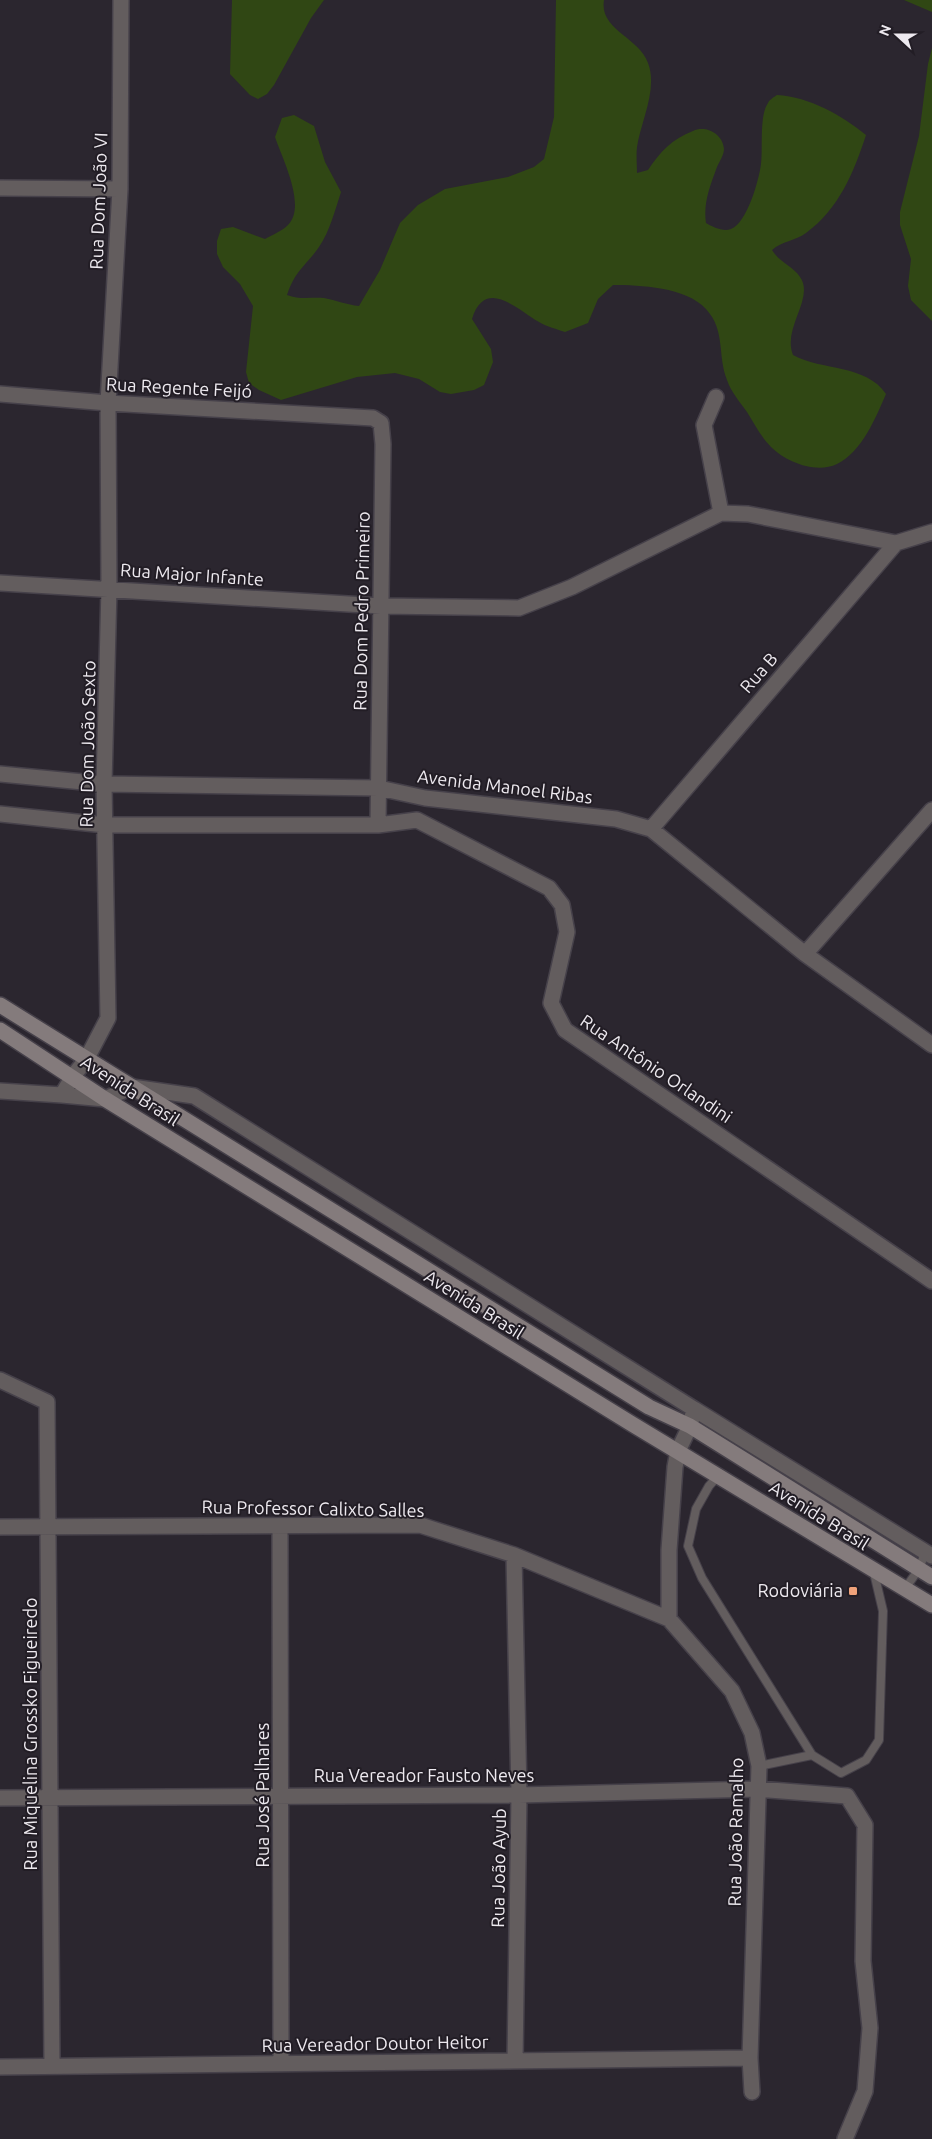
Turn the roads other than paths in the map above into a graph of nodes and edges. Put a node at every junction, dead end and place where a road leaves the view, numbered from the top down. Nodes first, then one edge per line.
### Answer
1 (121, 0) edge
2 (0, 188) edge
3 (120, 189) junction
4 (0, 394) edge
5 (716, 397) dead end
6 (108, 403) junction
7 (356, 418) joint
8 (721, 513) junction
9 (932, 532) edge
10 (896, 542) junction
11 (0, 583) edge
12 (109, 588) junction
13 (381, 606) junction
14 (0, 774) edge
15 (104, 784) junction
16 (379, 788) junction
17 (425, 798) junction
18 (932, 810) edge
19 (0, 814) edge
20 (417, 820) junction
21 (105, 824) junction
22 (378, 825) junction
23 (651, 829) junction
24 (804, 954) junction
25 (0, 1006) edge
26 (0, 1030) edge
27 (932, 1045) edge
28 (86, 1060) junction
29 (73, 1076) junction
30 (132, 1087) junction
31 (0, 1091) edge
32 (62, 1095) junction
33 (105, 1099) junction
34 (932, 1281) edge
35 (0, 1380) edge
36 (649, 1406) junction
37 (694, 1409) junction
38 (632, 1424) junction
39 (690, 1426) junction
40 (678, 1451) junction
41 (718, 1476) junction
42 (280, 1526) junction
43 (0, 1527) edge
44 (48, 1527) junction
45 (514, 1555) junction
46 (929, 1555) edge
47 (926, 1573) edge
48 (904, 1590) junction
49 (931, 1603) edge
50 (670, 1619) junction
51 (812, 1755) junction
52 (759, 1766) junction
53 (757, 1789) junction
54 (518, 1794) junction
55 (282, 1796) junction
56 (50, 1797) junction
57 (0, 1798) edge
58 (750, 2058) junction
59 (515, 2061) junction
60 (281, 2064) junction
61 (0, 2066) edge
62 (52, 2066) junction
63 (752, 2092) dead end
64 (846, 2139) edge

1 - 3 street, Rua Dom João VI
2 - 3 street
3 - 6 street, Rua Dom João VI
4 - 6 street, Rua Regente Feijó
5 - 8 street
6 - 7 street, Rua Regente Feijó
6 - 12 street, Rua Dom João Sexto
7 - 13 street, Rua Dom Pedro Primeiro
8 - 10 street
8 - 13 street, Rua Major Infante
9 - 10 street
10 - 23 street, Rua B
11 - 12 street, Rua Major Infante
12 - 13 street, Rua Major Infante
12 - 15 street, Rua Dom João Sexto
13 - 16 street, Rua Dom Pedro Primeiro
14 - 15 street, Avenida Manoel Ribas
15 - 16 street, Avenida Manoel Ribas
15 - 21 street, Rua Dom João Sexto
16 - 17 street, Avenida Manoel Ribas
16 - 22 street, Rua Dom Pedro Primeiro
17 - 20 street
17 - 23 street, Avenida Manoel Ribas
18 - 24 street
19 - 21 street
20 - 22 street
20 - 34 street, Rua Antônio Orlandini
21 - 22 street
21 - 28 street, Rua Dom João Sexto
23 - 24 street, Avenida Manoel Ribas
24 - 27 street, Avenida Manoel Ribas
25 - 28 main road, Avenida Brasil
26 - 29 main road, Avenida Brasil
28 - 29 street, Rua Dom João Sexto
28 - 30 main road, Avenida Brasil
29 - 32 street, Rua Dom João Sexto
29 - 33 main road, Avenida Brasil
30 - 33 street
30 - 36 main road, Avenida Brasil
30 - 37 street
31 - 32 street
32 - 33 street
33 - 38 main road, Avenida Brasil
35 - 44 street, Rua Miquelina Grossko Figueiredo
36 - 38 main road
36 - 39 main road, Avenida Brasil
37 - 39 street
37 - 46 street
38 - 40 main road, Avenida Brasil
39 - 40 street
39 - 47 main road, Avenida Brasil
40 - 41 main road, Avenida Brasil
40 - 50 street
41 - 48 main road, Avenida Brasil
41 - 51 lane
42 - 44 street, Rua Professor Calixto Salles
42 - 45 street, Rua Professor Calixto Salles
42 - 55 street, Rua José Palhares
43 - 44 street, Rua Professor Calixto Salles
44 - 56 street, Rua Miquelina Grossko Figueiredo
45 - 50 street, Rua Professor Calixto Salles
45 - 54 street, Rua João Ayub
46 - 47 lane
47 - 48 lane
48 - 49 main road, Avenida Brasil
48 - 51 lane
50 - 52 street, Rua João Ramalho
51 - 52 lane
52 - 53 street, Rua João Ramalho
53 - 54 street, Rua Vereador Fausto Neves
53 - 58 street, Rua João Ramalho
53 - 64 street, Rua Vereador Fausto Neves
54 - 55 street, Rua Vereador Fausto Neves
54 - 59 street, Rua João Ayub
55 - 56 street, Rua Vereador Fausto Neves
55 - 60 street, Rua José Palhares
56 - 57 street, Rua Vereador Fausto Neves
56 - 62 street, Rua Miquelina Grossko Figueiredo
58 - 59 street, Rua Vereador Doutor Heitor
58 - 63 street, Rua João Ramalho
59 - 60 street, Rua Vereador Doutor Heitor
60 - 62 street, Rua Vereador Doutor Heitor
61 - 62 street, Rua Vereador Doutor Heitor

